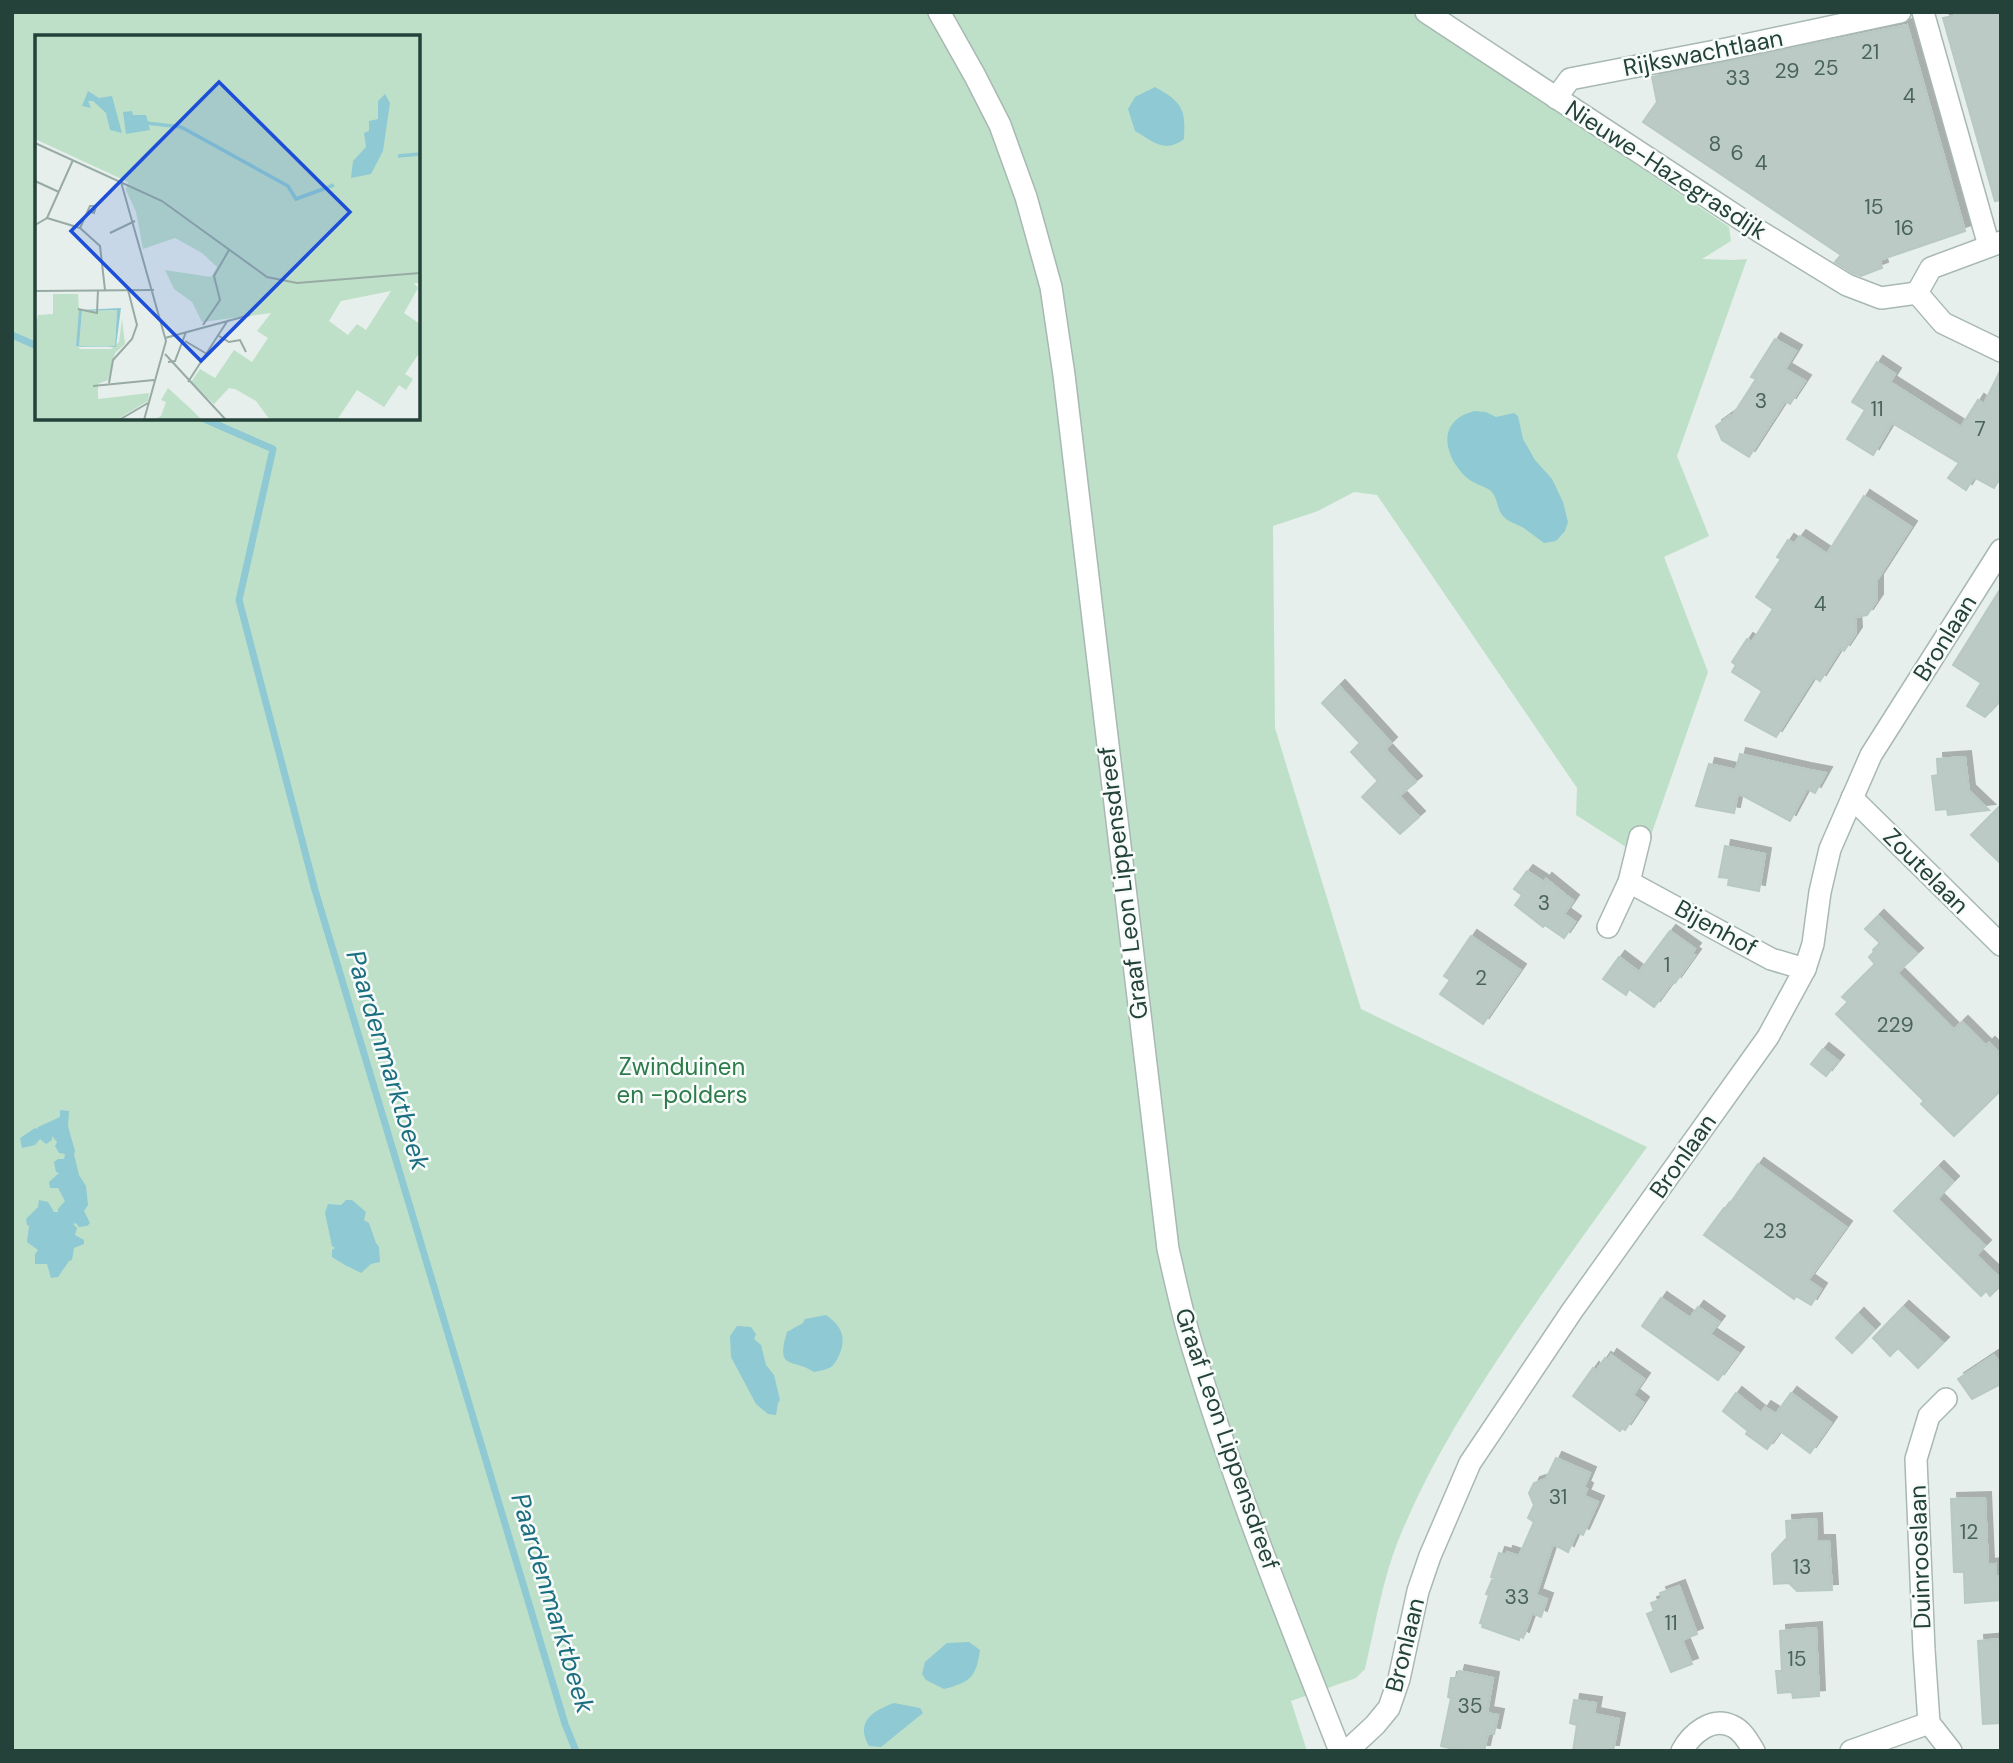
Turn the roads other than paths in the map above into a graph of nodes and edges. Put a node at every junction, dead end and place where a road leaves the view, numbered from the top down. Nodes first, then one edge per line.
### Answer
1 (939, 12) edge
2 (1426, 12) edge
3 (1900, 12) edge
4 (1923, 12) edge
5 (1556, 98) junction
6 (1995, 244) edge
7 (1917, 293) junction
8 (2001, 351) edge
9 (2001, 550) edge
10 (1852, 798) junction
11 (1640, 837) dead end
12 (1629, 882) junction
13 (1608, 927) dead end
14 (2001, 945) edge
15 (1805, 969) junction
16 (1946, 1399) dead end
17 (1929, 1723) junction
18 (1340, 1751) edge
19 (1347, 1751) edge
20 (1682, 1751) edge
21 (1754, 1751) edge
22 (1851, 1751) edge
23 (1951, 1751) edge

1 - 18 street, Graaf Leon Lippensdreef
2 - 5 street, Nieuwe-Hazegrasdijk
3 - 5 street, Rijkswachtlaan
4 - 6 street
5 - 7 street, Nieuwe-Hazegrasdijk
6 - 7 street
7 - 8 street
9 - 10 street, Bronlaan
10 - 14 street, Zoutelaan
10 - 15 street, Bronlaan
11 - 12 street
12 - 13 street
12 - 15 street, Bijenhof
15 - 19 street, Bronlaan
16 - 17 street, Duinrooslaan
17 - 22 street
17 - 23 street
20 - 21 street

